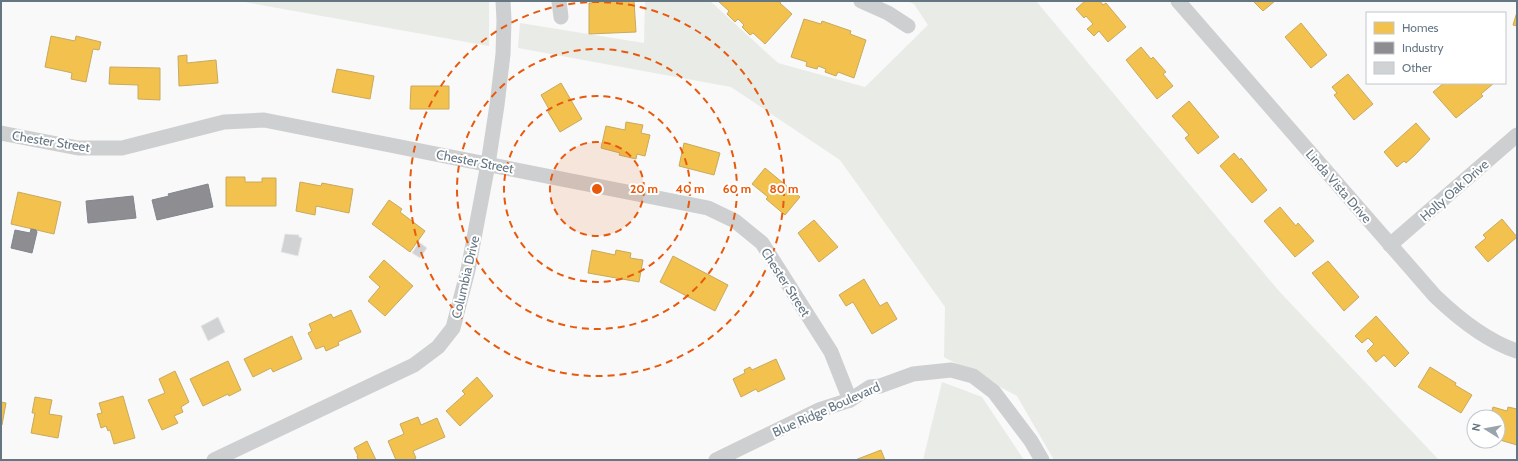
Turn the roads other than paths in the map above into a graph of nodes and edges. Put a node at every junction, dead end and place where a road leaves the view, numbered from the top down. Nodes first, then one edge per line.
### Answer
1 (503, 1) edge
2 (559, 1) edge
3 (861, 1) edge
4 (1178, 1) edge
5 (561, 17) dead end
6 (908, 26) dead end
7 (1, 133) edge
8 (1517, 135) edge
9 (488, 164) junction
10 (1390, 245) junction
11 (1517, 351) edge
12 (850, 400) junction
13 (214, 460) edge
14 (716, 460) edge
15 (1042, 460) edge

1 - 9 street, Columbia Drive
2 - 5 street
3 - 6 street
4 - 10 street, Linda Vista Drive
7 - 9 street, Chester Street
8 - 10 street, Holly Oak Drive
9 - 12 street, Chester Street
9 - 13 street, Columbia Drive
10 - 11 street, Linda Vista Drive
12 - 14 street, Blue Ridge Boulevard
12 - 15 street, Blue Ridge Boulevard

